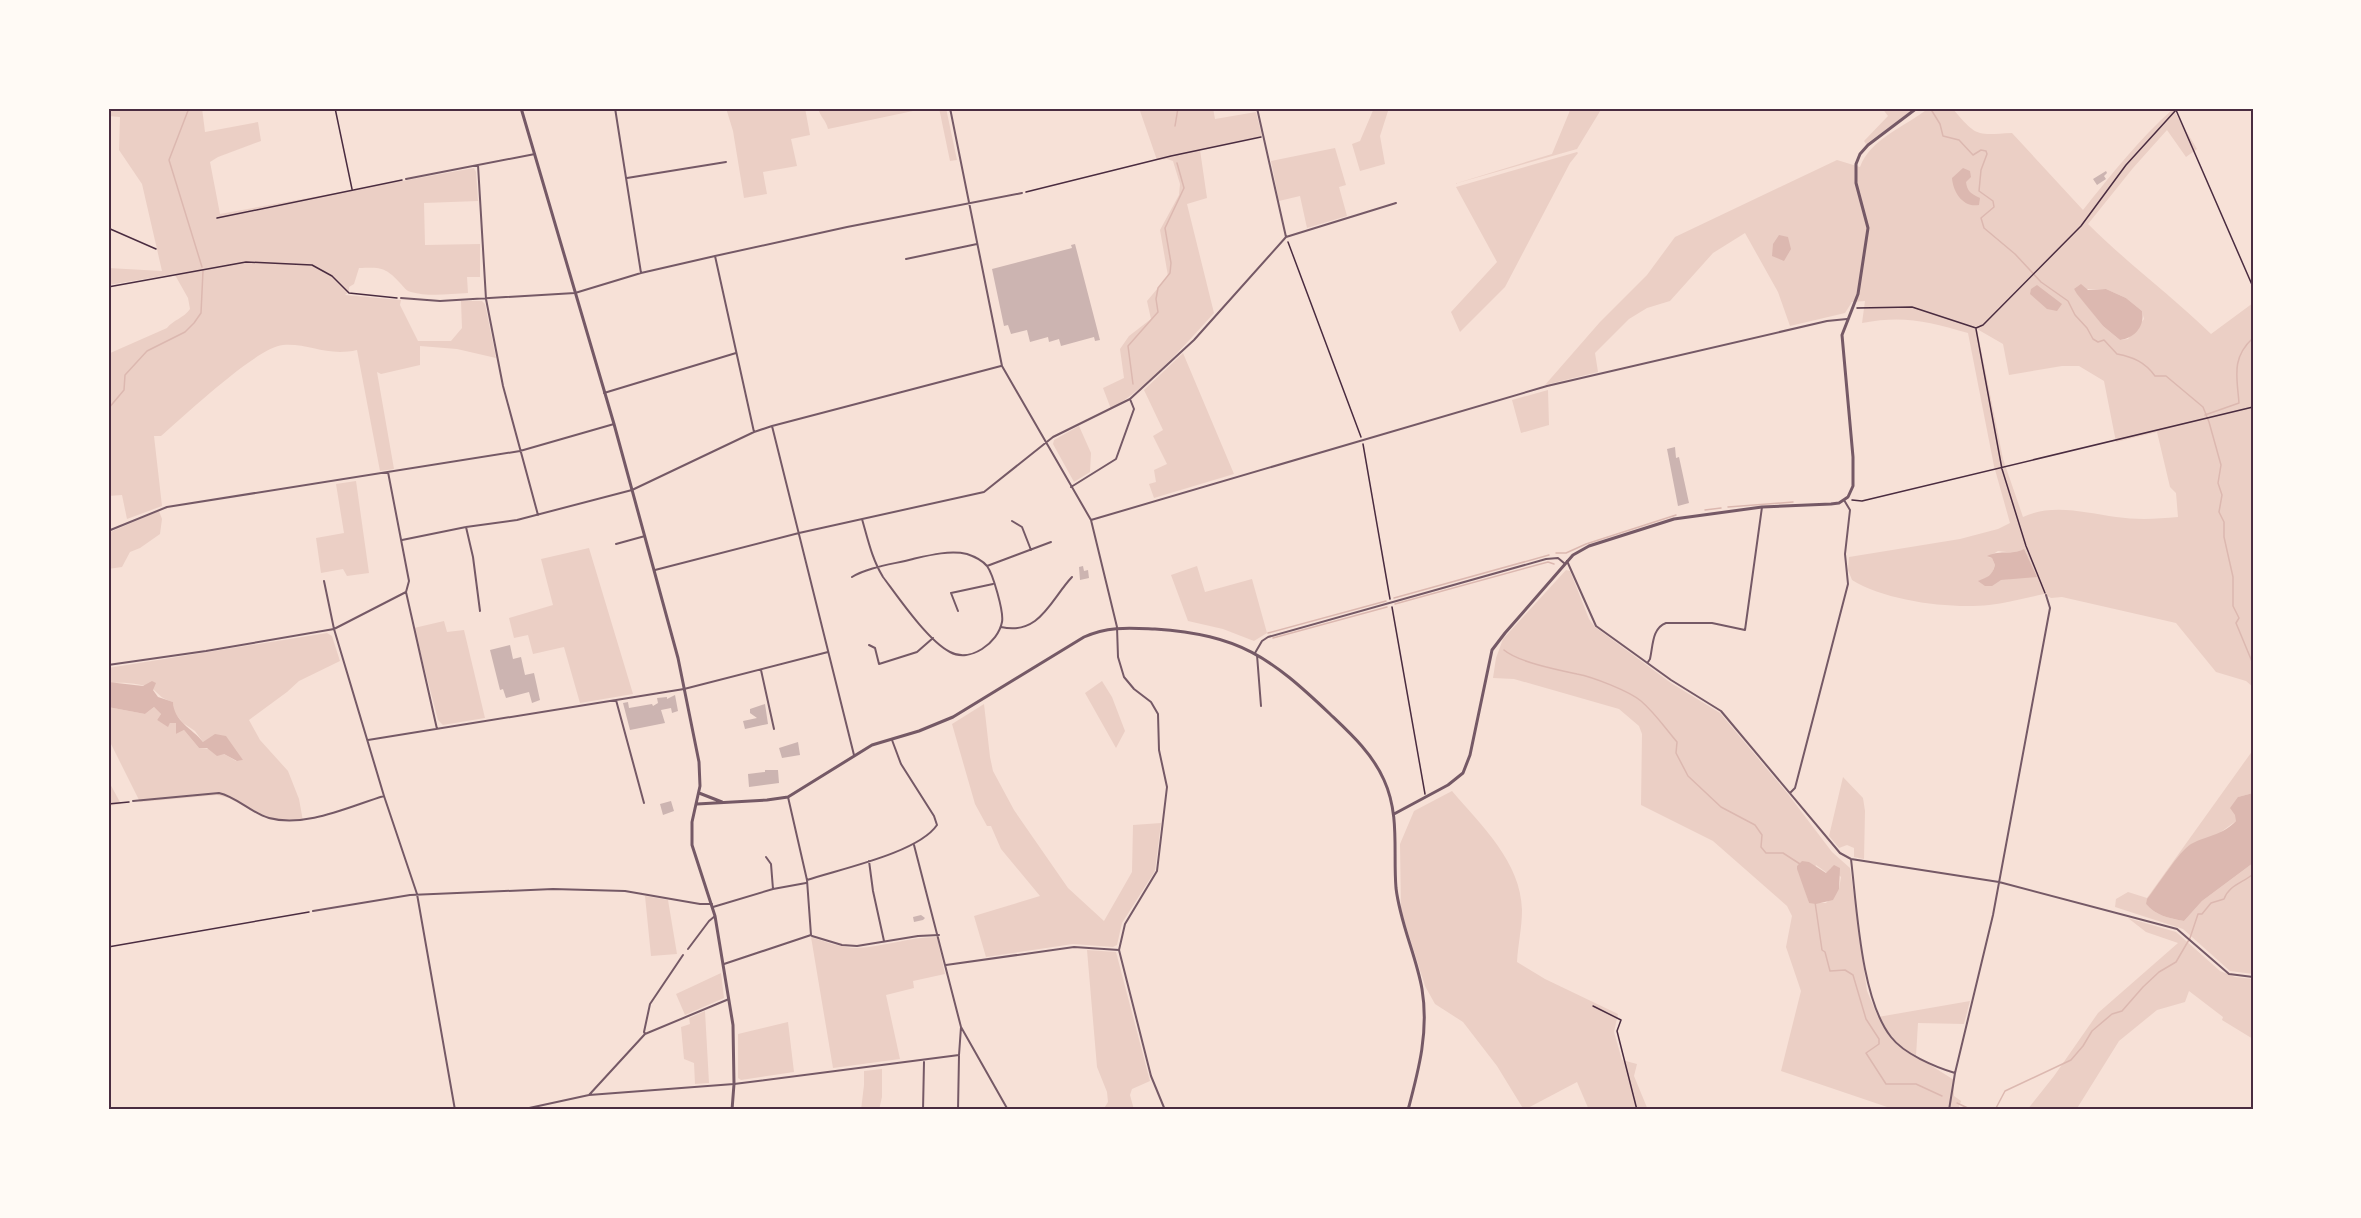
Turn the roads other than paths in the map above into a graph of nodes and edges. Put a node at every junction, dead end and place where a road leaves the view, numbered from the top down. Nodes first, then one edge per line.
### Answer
1 (521, 108) edge
2 (615, 108) edge
3 (950, 108) edge
4 (1257, 108) edge
5 (1917, 108) edge
6 (535, 154) junction
7 (726, 162) dead end
8 (478, 165) junction
9 (627, 178) junction
10 (406, 179) road end
11 (1022, 193) road end
12 (1396, 203) dead end
13 (970, 205) junction
14 (1286, 237) junction
15 (977, 244) junction
16 (715, 256) junction
17 (906, 259) dead end
18 (641, 273) junction
19 (575, 293) junction
20 (401, 298) road end
21 (486, 299) junction
22 (1848, 319) junction
23 (736, 353) junction
24 (1002, 366) junction
25 (604, 393) junction
26 (1130, 399) junction
27 (614, 424) junction
28 (772, 426) junction
29 (754, 432) junction
30 (1045, 442) junction
31 (520, 451) junction
32 (388, 472) junction
33 (1071, 487) junction
34 (633, 490) junction
35 (1846, 499) junction
36 (1762, 507) junction
37 (538, 515) junction
38 (862, 519) junction
39 (1091, 520) junction
40 (1012, 521) dead end
41 (466, 526) junction
42 (108, 531) edge
43 (799, 533) junction
44 (645, 536) junction
45 (402, 540) junction
46 (1052, 542) dead end
47 (616, 544) dead end
48 (1031, 550) junction
49 (1565, 562) junction
50 (987, 566) junction
51 (878, 568) junction
52 (655, 570) junction
53 (852, 577) dead end
54 (1072, 578) dead end
55 (324, 580) dead end
56 (993, 584) junction
57 (406, 592) junction
58 (2046, 596) road end
59 (480, 611) dead end
60 (958, 611) dead end
61 (1000, 627) junction
62 (1117, 627) junction
63 (334, 629) junction
64 (933, 638) junction
65 (869, 645) dead end
66 (828, 652) junction
67 (1256, 654) junction
68 (1648, 662) junction
69 (108, 665) edge
70 (761, 670) junction
71 (684, 688) junction
72 (616, 700) junction
73 (1261, 705) dead end
74 (437, 729) junction
75 (774, 729) dead end
76 (891, 739) junction
77 (368, 740) junction
78 (854, 755) junction
79 (1790, 792) junction
80 (699, 794) junction
81 (384, 796) junction
82 (788, 796) junction
83 (133, 801) road end
84 (724, 802) junction
85 (644, 803) dead end
86 (697, 804) junction
87 (1394, 814) junction
88 (914, 845) junction
89 (766, 857) dead end
90 (1851, 859) junction
91 (869, 860) junction
92 (806, 881) junction
93 (1999, 882) junction
94 (773, 889) junction
95 (417, 894) junction
96 (712, 905) junction
97 (313, 911) road end
98 (715, 916) junction
99 (811, 935) junction
100 (939, 935) junction
101 (884, 941) junction
102 (688, 949) dead end
103 (1119, 950) junction
104 (683, 955) dead end
105 (724, 964) junction
106 (946, 965) junction
107 (2253, 977) edge
108 (729, 999) junction
109 (961, 1027) junction
110 (645, 1034) junction
111 (960, 1055) junction
112 (924, 1061) junction
113 (1955, 1073) junction
114 (734, 1084) junction
115 (589, 1095) junction
116 (455, 1110) edge
117 (520, 1110) edge
118 (732, 1110) edge
119 (923, 1110) edge
120 (958, 1110) edge
121 (1008, 1110) edge
122 (1165, 1110) edge
123 (1408, 1110) edge
124 (1949, 1110) edge

1 - 6 street
2 - 9 street
3 - 13 street
4 - 14 street
5 - 22 street
6 - 8 street
6 - 19 street
7 - 9 street
8 - 10 street
8 - 21 street
9 - 18 street
11 - 13 street
12 - 14 street
13 - 15 street
13 - 16 street
14 - 26 street
15 - 17 street
15 - 24 street
16 - 18 street
16 - 23 street
18 - 19 street
19 - 21 street
19 - 25 street
20 - 21 street
21 - 31 street
22 - 35 street
22 - 39 street
23 - 25 street
23 - 29 street
24 - 28 street
24 - 30 street
25 - 27 street
26 - 30 street
26 - 33 street
27 - 31 street
27 - 34 street
28 - 29 street
28 - 43 street
29 - 34 street
30 - 33 street
30 - 38 street
31 - 32 street
31 - 37 street
32 - 42 street
32 - 45 street
33 - 39 street
34 - 37 street
34 - 44 street
35 - 36 street
35 - 79 street
36 - 49 street
36 - 68 street
37 - 41 street
38 - 43 street
38 - 51 street
39 - 62 street
40 - 48 street
41 - 45 street
41 - 59 street
43 - 52 street
43 - 66 street
44 - 47 street
44 - 52 street
45 - 57 street
46 - 48 street
48 - 50 street
49 - 67 street
49 - 68 street
49 - 87 street
50 - 51 street
50 - 56 street
51 - 53 street
51 - 64 street
52 - 71 street
54 - 61 street
55 - 63 street
56 - 60 street
56 - 61 street
57 - 63 street
57 - 74 street
58 - 93 street
61 - 64 street
62 - 67 street
62 - 76 street
62 - 103 street
63 - 69 street
63 - 77 street
64 - 65 street
66 - 70 street
66 - 78 street
67 - 73 street
67 - 87 street
68 - 79 street
70 - 71 street
70 - 75 street
71 - 72 street
71 - 80 street
72 - 74 street
72 - 85 street
74 - 77 street
76 - 78 street
76 - 88 street
77 - 81 street
78 - 82 street
79 - 90 street
80 - 84 street
80 - 86 street
81 - 83 street
81 - 95 street
82 - 84 street
82 - 92 street
84 - 86 street
86 - 96 street
87 - 123 street
88 - 91 street
88 - 100 street
89 - 94 street
90 - 93 street
90 - 113 street
91 - 92 street
91 - 101 street
92 - 94 street
92 - 99 street
93 - 107 street
93 - 113 street
94 - 96 street
95 - 96 street
95 - 97 street
95 - 116 street
96 - 98 street
98 - 102 street
98 - 105 street
99 - 101 street
99 - 105 street
100 - 101 street
100 - 106 street
103 - 106 street
103 - 122 street
104 - 110 street
105 - 108 street
106 - 109 street
108 - 110 street
108 - 114 street
109 - 111 street
109 - 121 street
110 - 115 street
111 - 112 street
111 - 120 street
112 - 114 street
112 - 119 street
113 - 124 street
114 - 115 street
114 - 118 street
115 - 117 street

